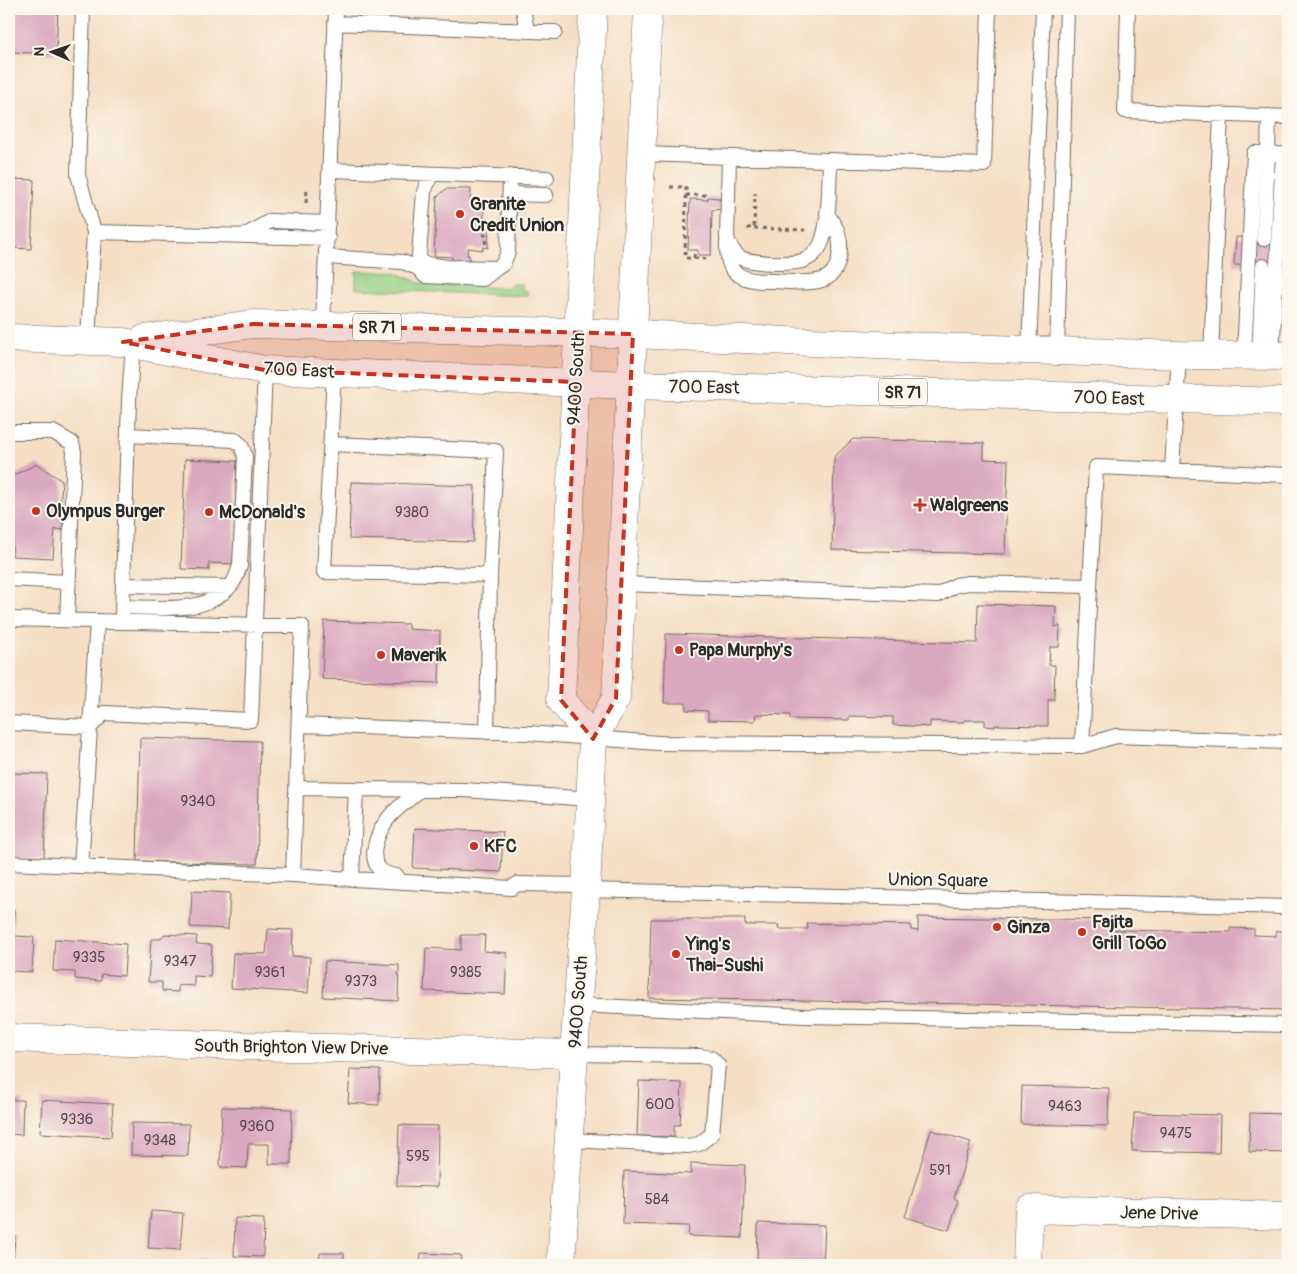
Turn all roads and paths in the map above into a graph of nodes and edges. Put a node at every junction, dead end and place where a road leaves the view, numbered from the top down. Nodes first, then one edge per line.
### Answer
1 (83, 9) edge
2 (523, 9) edge
3 (593, 9) edge
4 (648, 9) edge
5 (989, 9) edge
6 (1043, 9) edge
7 (1067, 9) edge
8 (1128, 9) edge
9 (335, 16) edge
10 (527, 31) junction
11 (555, 32) dead end
12 (1221, 114) junction
13 (1269, 116) junction
14 (1288, 117) edge
15 (1268, 153) junction
16 (641, 154) junction
17 (1286, 154) edge
18 (729, 157) junction
19 (830, 160) junction
20 (330, 170) junction
21 (431, 175) junction
22 (510, 176) junction
23 (547, 178) dead end
24 (670, 187) dead end
25 (755, 192) dead end
26 (510, 194) junction
27 (546, 195) dead end
28 (712, 195) dead end
29 (828, 213) junction
30 (328, 223) junction
31 (810, 230) dead end
32 (94, 232) junction
33 (483, 235) dead end
34 (244, 236) junction
35 (727, 237) junction
36 (328, 238) junction
37 (1264, 239) dead end
38 (485, 248) dead end
39 (694, 250) dead end
40 (327, 257) junction
41 (694, 258) dead end
42 (1263, 266) dead end
43 (418, 268) junction
44 (497, 268) junction
45 (323, 325) junction
46 (578, 332) junction
47 (633, 334) junction
48 (9, 338) edge
49 (88, 340) junction
50 (128, 343) junction
51 (1028, 350) junction
52 (1057, 351) junction
53 (1178, 355) junction
54 (1211, 356) junction
55 (1266, 356) edge
56 (265, 370) junction
57 (334, 372) junction
58 (576, 382) junction
59 (630, 385) junction
60 (1176, 400) junction
61 (1288, 402) edge
62 (9, 432) edge
63 (128, 435) junction
64 (331, 444) junction
65 (1172, 469) junction
66 (1288, 475) edge
67 (490, 575) junction
68 (9, 579) edge
69 (68, 582) junction
70 (621, 584) junction
71 (123, 585) junction
72 (1090, 586) junction
73 (228, 587) junction
74 (122, 606) junction
75 (9, 619) edge
76 (67, 620) junction
77 (97, 621) junction
78 (121, 622) junction
79 (254, 625) junction
80 (9, 723) edge
81 (299, 725) junction
82 (90, 727) junction
83 (487, 732) junction
84 (593, 739) junction
85 (1288, 742) edge
86 (1082, 746) junction
87 (296, 788) junction
88 (356, 789) junction
89 (421, 789) junction
90 (590, 798) junction
91 (9, 863) edge
92 (81, 866) junction
93 (294, 875) junction
94 (352, 879) junction
95 (517, 884) junction
96 (586, 888) junction
97 (1288, 907) edge
98 (578, 1005) junction
99 (1288, 1025) edge
100 (9, 1038) edge
101 (574, 1054) junction
102 (569, 1140) junction
103 (1288, 1216) edge
104 (561, 1265) edge
105 (1027, 1265) edge

1 - 32 lane
2 - 10 lane
3 - 46 main road, 9400 South
4 - 16 main road, 9400 South
5 - 19 lane
6 - 51 lane
7 - 52 lane
8 - 12 lane
9 - 10 lane
9 - 20 lane
10 - 11 lane
12 - 13 lane
12 - 54 lane
13 - 14 lane
13 - 15 lane
15 - 17 lane
15 - 37 lane
15 - 55 lane
16 - 18 lane
16 - 47 main road, 9400 South
17 - 55 lane
18 - 19 lane
18 - 35 lane
19 - 29 lane
20 - 21 lane
20 - 30 lane
21 - 22 lane
21 - 43 lane
22 - 23 lane
22 - 26 lane
24 - 28 path
25 - 31 path
26 - 27 lane
26 - 44 lane
29 - 35 lane
29 - 35 lane
30 - 34 lane
30 - 36 lane
32 - 34 lane
32 - 49 lane
33 - 38 path
34 - 36 lane
36 - 40 lane
39 - 41 path
40 - 43 lane
40 - 45 lane
42 - 55 lane
43 - 44 lane
43 - 44 lane
45 - 46 main road, 700 East / SR 71
45 - 50 main road, 700 East / SR 71
46 - 47 main road, 700 East / SR 71
46 - 58 main road, 9400 South
47 - 51 main road, 700 East / SR 71
47 - 59 main road, 9400 South
48 - 49 main road, 700 East / SR 71
49 - 50 main road, 700 East / SR 71
50 - 56 main road, 700 East / SR 71
50 - 63 lane
51 - 52 main road, 700 East / SR 71
52 - 53 main road, 700 East / SR 71
53 - 54 main road, 700 East / SR 71
53 - 60 lane
54 - 55 main road, 700 East / SR 71
56 - 57 main road, 700 East / SR 71
56 - 79 lane
57 - 58 main road, 700 East / SR 71
57 - 64 lane
58 - 59 main road, 700 East / SR 71
58 - 84 main road, 9400 South
59 - 60 main road, 700 East / SR 71
59 - 70 main road, 9400 South
60 - 61 main road, 700 East / SR 71
60 - 65 lane
62 - 69 lane
63 - 71 lane
63 - 73 lane
64 - 67 lane
64 - 67 lane
65 - 66 lane
65 - 72 lane
67 - 83 lane
68 - 69 lane
69 - 76 lane
70 - 72 lane
70 - 84 main road, 9400 South
71 - 73 lane
71 - 74 lane
72 - 86 lane
73 - 74 lane
74 - 78 lane
75 - 76 lane
76 - 77 lane
77 - 78 lane
77 - 82 lane
78 - 79 lane
79 - 81 lane
79 - 82 lane
80 - 82 lane
81 - 83 lane
81 - 87 lane
82 - 92 lane
83 - 84 lane
84 - 86 lane
84 - 90 main road, 9400 South
85 - 86 lane
87 - 88 lane
87 - 93 lane
88 - 89 lane
88 - 94 lane
89 - 90 lane
89 - 95 lane
90 - 96 main road, 9400 South
91 - 92 lane
92 - 93 lane
93 - 94 lane
94 - 95 lane
95 - 96 lane, Union Square
96 - 97 lane, Union Square
96 - 98 main road, 9400 South
98 - 99 lane
98 - 101 main road, 9400 South
100 - 101 main road, South Brighton View Drive
101 - 102 main road, 9400 South
101 - 102 lane
102 - 104 main road, 9400 South
103 - 105 main road, Jene Drive

